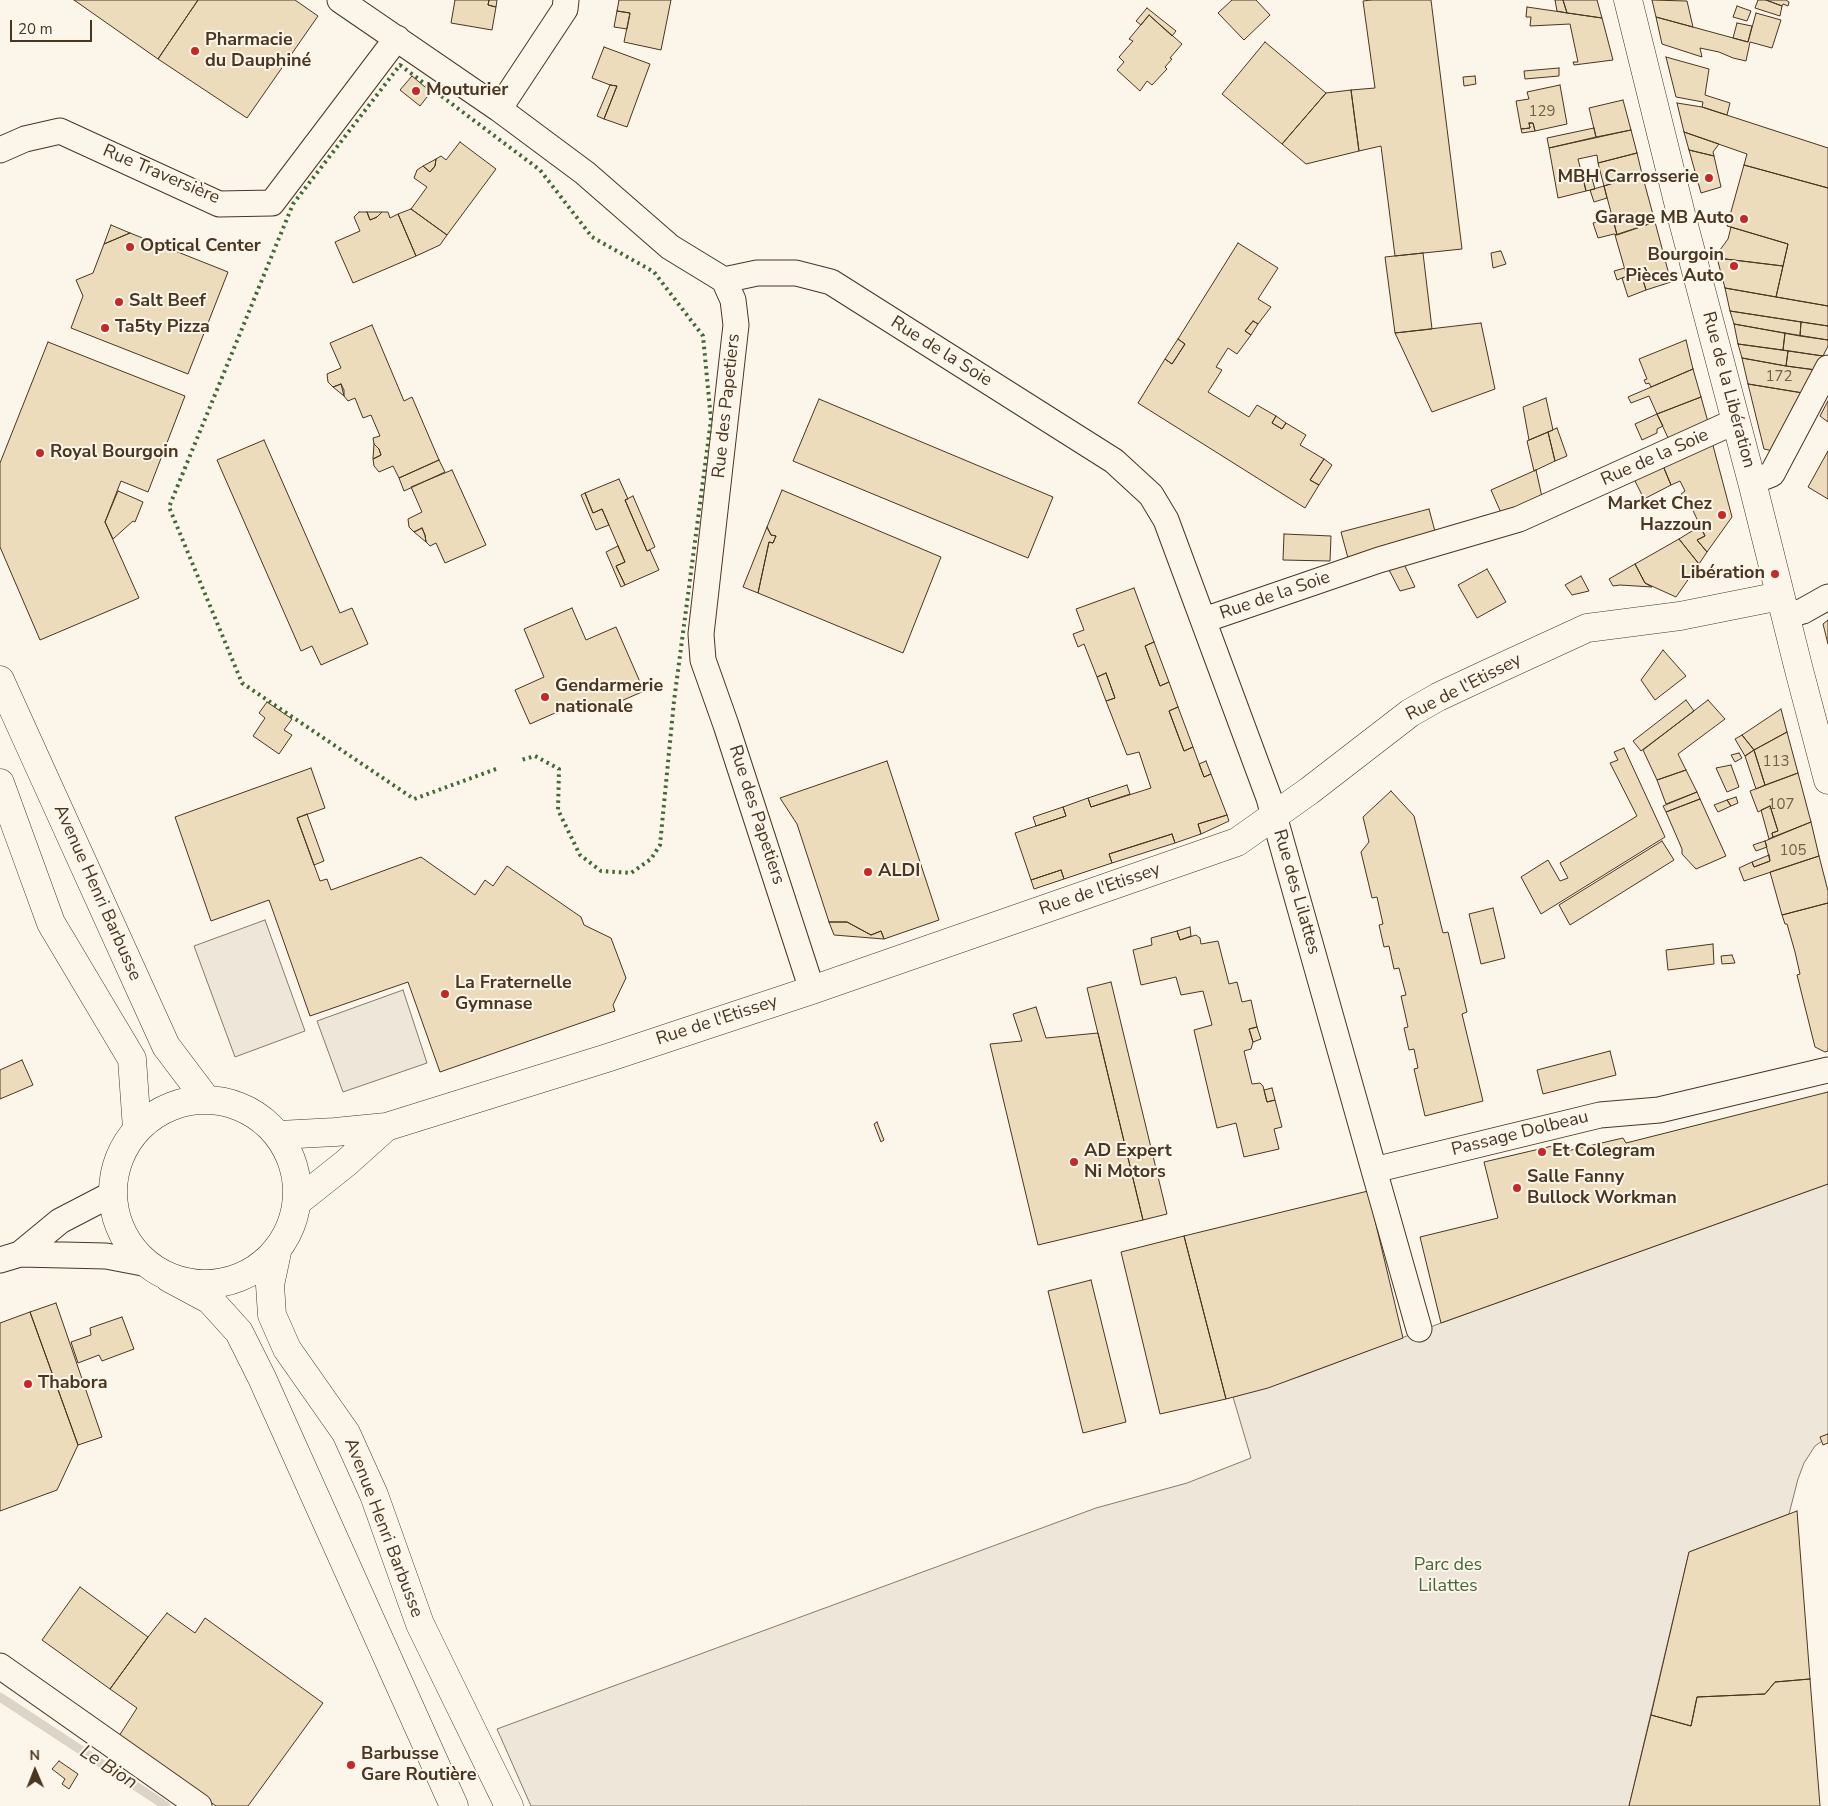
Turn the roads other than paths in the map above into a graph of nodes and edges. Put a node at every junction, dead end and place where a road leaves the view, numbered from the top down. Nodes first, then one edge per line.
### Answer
1 (340, 0) edge
2 (566, 0) edge
3 (1628, 0) edge
4 (397, 38) junction
5 (499, 109) junction
6 (0, 150) edge
7 (724, 280) junction
8 (1828, 368) edge
9 (1736, 421) junction
10 (1752, 482) junction
11 (1828, 597) edge
12 (1783, 606) junction
13 (1204, 620) junction
14 (0, 680) edge
15 (1828, 780) edge
16 (0, 783) edge
17 (1274, 815) junction
18 (812, 990) junction
19 (1828, 1070) edge
20 (206, 1099) junction
21 (386, 1128) junction
22 (137, 1129) junction
23 (279, 1135) junction
24 (1374, 1170) junction
25 (112, 1194) junction
26 (296, 1202) junction
27 (277, 1252) junction
28 (10, 1257) edge
29 (158, 1271) junction
30 (1420, 1329) dead end
31 (0, 1666) edge
32 (199, 1806) edge
33 (454, 1806) edge
34 (509, 1806) edge

1 - 4 street
2 - 5 street
3 - 9 main road, Rue de la Libération
4 - 5 street
4 - 6 street, Rue Traversière
5 - 7 street
7 - 13 street, Rue de la Soie
7 - 18 street, Rue des Papetiers
8 - 10 street
9 - 10 main road, Rue de la Libération
9 - 13 street, Rue de la Soie
10 - 12 main road, Rue de la Libération
11 - 12 street
12 - 15 main road, Rue de la Libération
12 - 17 main road, Rue de l'Etissey
13 - 17 street, Rue des Lilattes
14 - 20 main road, Avenue Henri Barbusse
16 - 22 main road
17 - 18 main road, Rue de l'Etissey
17 - 24 street, Rue des Lilattes
18 - 21 main road, Rue de l'Etissey
19 - 24 street, Passage Dolbeau
20 - 22 main road
20 - 23 main road
21 - 23 main road, Rue de l'Etissey
21 - 26 main road, Rue de l'Etissey
22 - 25 main road
23 - 26 main road
24 - 30 street
25 - 28 street
25 - 29 main road
26 - 27 main road
27 - 29 main road
27 - 34 main road, Avenue Henri Barbusse
28 - 29 street
29 - 33 main road
31 - 32 street

